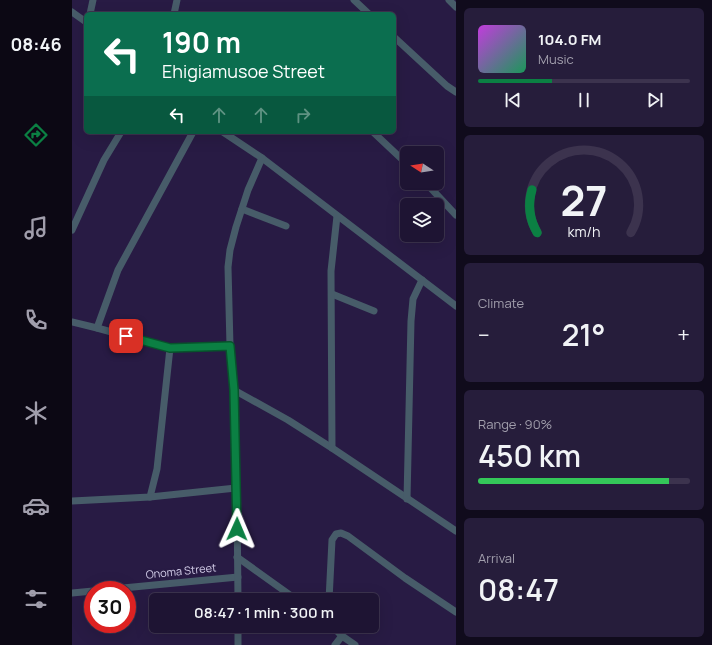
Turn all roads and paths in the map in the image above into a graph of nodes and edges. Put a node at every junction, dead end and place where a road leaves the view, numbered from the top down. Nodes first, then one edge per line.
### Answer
1 (93, 0) edge
2 (177, 0) edge
3 (354, 0) edge
4 (449, 0) edge
5 (456, 7) edge
6 (72, 12) edge
7 (90, 12) edge
8 (174, 12) edge
9 (367, 12) edge
10 (84, 21) edge
11 (396, 39) edge
12 (456, 92) edge
13 (120, 134) edge
14 (193, 134) edge
15 (226, 134) edge
16 (375, 134) edge
17 (400, 157) edge
18 (262, 158) junction
19 (433, 190) edge
20 (242, 209) junction
21 (456, 215) edge
22 (336, 216) junction
23 (286, 226) dead end
24 (72, 230) edge
25 (422, 280) junction
26 (332, 294) junction
27 (456, 306) edge
28 (374, 311) dead end
29 (72, 322) edge
30 (97, 328) junction
31 (230, 346) junction
32 (170, 348) junction
33 (234, 390) junction
34 (332, 448) junction
35 (236, 488) junction
36 (150, 497) junction
37 (408, 500) junction
38 (72, 501) edge
39 (456, 531) edge
40 (237, 557) junction
41 (238, 577) junction
42 (136, 587) edge
43 (84, 592) edge
44 (72, 593) edge
45 (238, 593) edge
46 (287, 593) edge
47 (329, 593) edge
48 (456, 612) edge
49 (238, 633) edge
50 (339, 633) edge
51 (342, 636) junction
52 (238, 645) edge
53 (335, 645) edge
54 (355, 645) edge

1 - 7 street
2 - 8 street
3 - 9 street
4 - 5 street
6 - 10 street
11 - 12 street
13 - 24 street
14 - 30 street
15 - 18 street
16 - 17 street
18 - 20 street
18 - 22 street
19 - 21 street
20 - 23 street
20 - 31 street
22 - 25 street
22 - 26 street
25 - 27 street
25 - 37 street
26 - 28 street
26 - 34 street
29 - 30 street
30 - 32 street
31 - 32 street
31 - 33 street
32 - 36 street
33 - 34 street
33 - 35 street
34 - 37 street
35 - 36 street
35 - 40 street
36 - 38 street
37 - 39 street
40 - 41 street
40 - 46 street
41 - 42 street, Onoma Street
41 - 45 street
43 - 44 street
47 - 48 street
49 - 52 street
50 - 51 street
51 - 53 street
51 - 54 street

